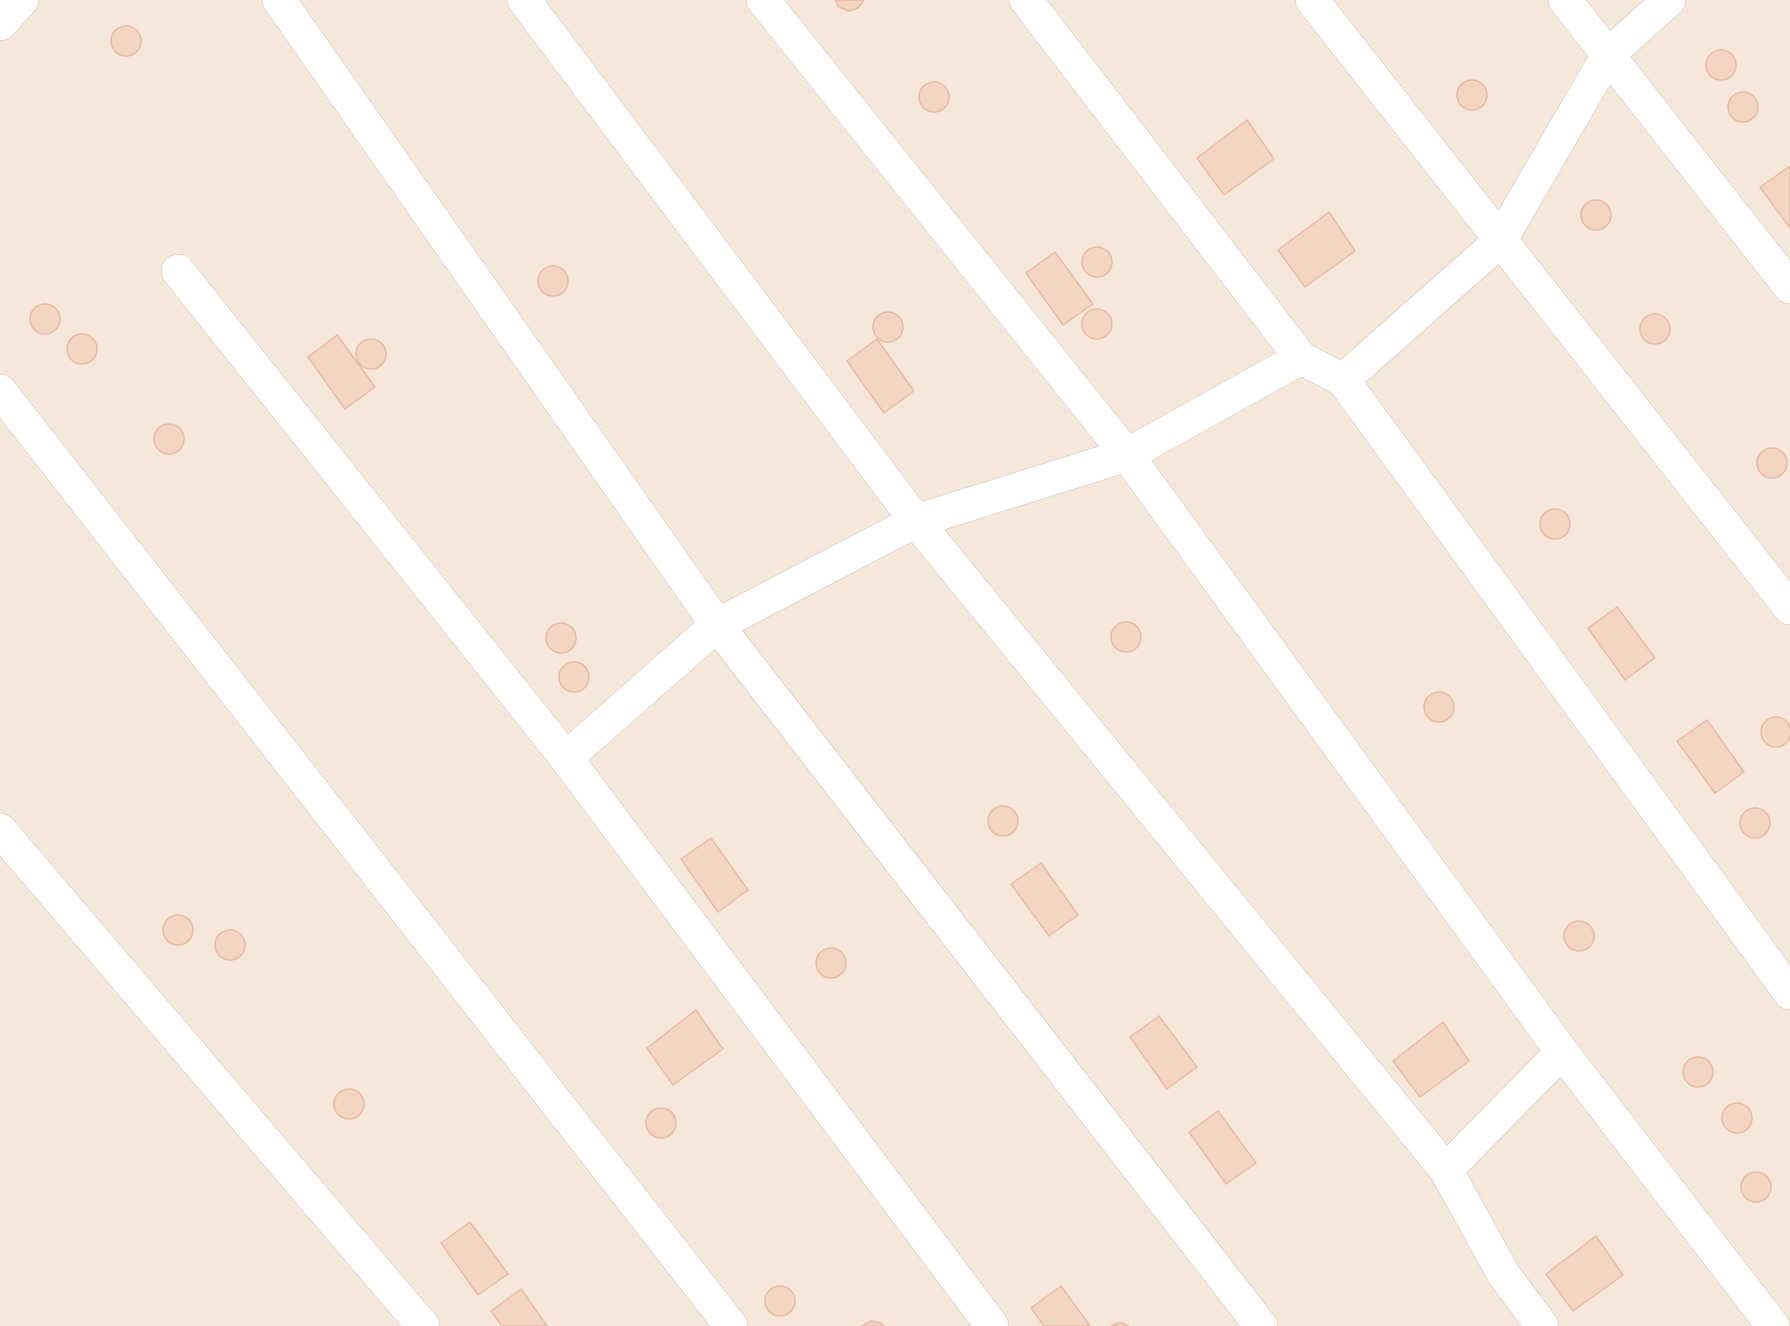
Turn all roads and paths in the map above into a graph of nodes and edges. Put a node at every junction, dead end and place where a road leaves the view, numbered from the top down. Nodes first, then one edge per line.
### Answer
1 (22, 0) edge
2 (279, 0) edge
3 (524, 0) edge
4 (763, 0) edge
5 (1026, 0) edge
6 (1312, 0) edge
7 (1565, 0) edge
8 (1669, 0) edge
9 (0, 24) edge
10 (1608, 55) junction
11 (1500, 241) junction
12 (178, 271) dead end
13 (1790, 287) edge
14 (1301, 358) junction
15 (1343, 380) junction
16 (0, 391) edge
17 (1127, 455) junction
18 (916, 521) junction
19 (1790, 608) edge
20 (717, 625) junction
21 (566, 758) junction
22 (0, 830) edge
23 (1790, 993) edge
24 (1562, 1052) junction
25 (1446, 1170) junction
26 (423, 1326) edge
27 (731, 1326) edge
28 (992, 1326) edge
29 (1261, 1326) edge
30 (1542, 1326) edge
31 (1773, 1326) edge

1 - 9 street
2 - 20 street
3 - 18 street
4 - 17 street
5 - 14 street
6 - 11 street
7 - 10 street
8 - 10 street
10 - 11 street
10 - 13 street
11 - 15 street
11 - 19 street
12 - 21 street
14 - 15 street
14 - 17 street
15 - 23 street
16 - 27 street
17 - 18 street
17 - 24 street
18 - 20 street
18 - 25 street
20 - 21 street
20 - 29 street
21 - 28 street
22 - 26 street
24 - 25 street
24 - 31 street
25 - 30 street

